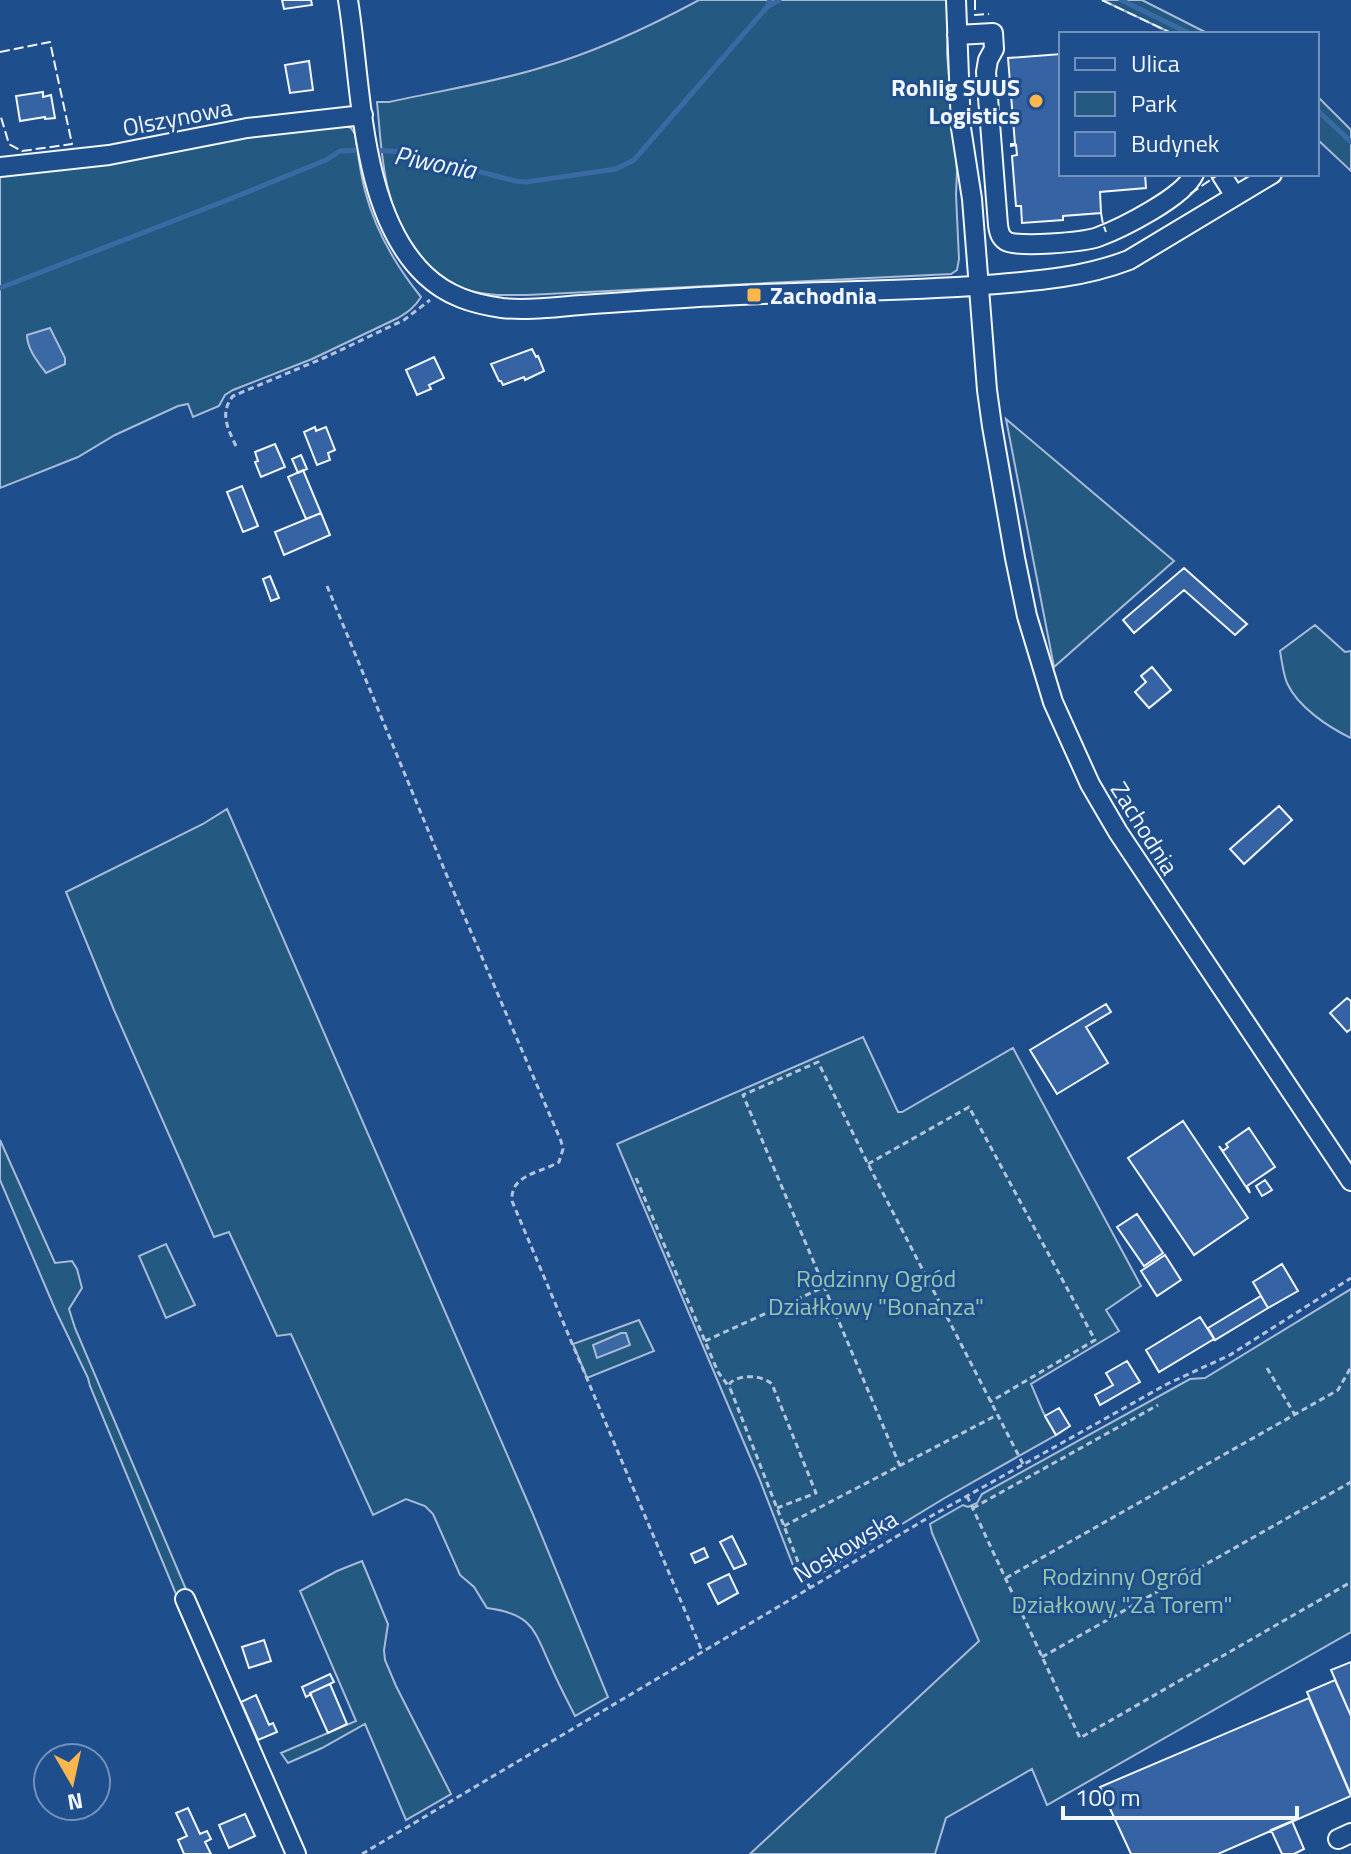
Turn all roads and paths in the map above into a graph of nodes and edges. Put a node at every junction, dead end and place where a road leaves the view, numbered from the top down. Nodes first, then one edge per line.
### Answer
1 (348, 0) edge
2 (956, 0) edge
3 (957, 35) junction
4 (363, 115) junction
5 (1, 161) edge
6 (1193, 176) edge
7 (1222, 176) edge
8 (1269, 176) edge
9 (1235, 196) junction
10 (978, 285) junction
11 (442, 288) junction
12 (236, 446) dead end
13 (327, 586) dead end
14 (868, 1164) junction
15 (636, 1178) dead end
16 (1351, 1181) edge
17 (1351, 1278) edge
18 (824, 1287) junction
19 (705, 1341) junction
20 (1351, 1367) edge
21 (1267, 1368) dead end
22 (730, 1388) junction
23 (990, 1402) junction
24 (1158, 1405) dead end
25 (997, 1415) junction
26 (1295, 1415) junction
27 (1023, 1464) junction
28 (900, 1466) junction
29 (1351, 1482) edge
30 (967, 1496) junction
31 (777, 1508) junction
32 (973, 1508) junction
33 (784, 1526) junction
34 (1005, 1578) junction
35 (1351, 1582) edge
36 (810, 1588) junction
37 (185, 1599) dead end
38 (702, 1651) junction
39 (1042, 1657) junction
40 (296, 1854) edge
41 (362, 1854) edge

1 - 4 street
2 - 3 street, Zachodnia
3 - 6 street
3 - 10 street, Zachodnia
4 - 5 street, Olszynowa
4 - 11 street
7 - 9 street
8 - 9 street
9 - 10 street
10 - 11 street
10 - 16 street, Zachodnia
11 - 12 path
13 - 38 path
14 - 18 path
14 - 23 path
14 - 23 path
15 - 19 path
17 - 27 path, Noskowska
18 - 19 path
18 - 28 path
19 - 22 path
20 - 26 path
21 - 26 path
22 - 31 path
22 - 31 path
23 - 25 path
24 - 32 path
25 - 27 path
25 - 28 path
26 - 34 path
27 - 30 path, Noskowska
28 - 33 path
29 - 39 path
30 - 32 path
30 - 36 path, Noskowska
31 - 33 path
32 - 34 path
33 - 36 path
34 - 39 path
35 - 39 path
36 - 38 path, Noskowska
37 - 40 street
38 - 41 path, Noskowska

